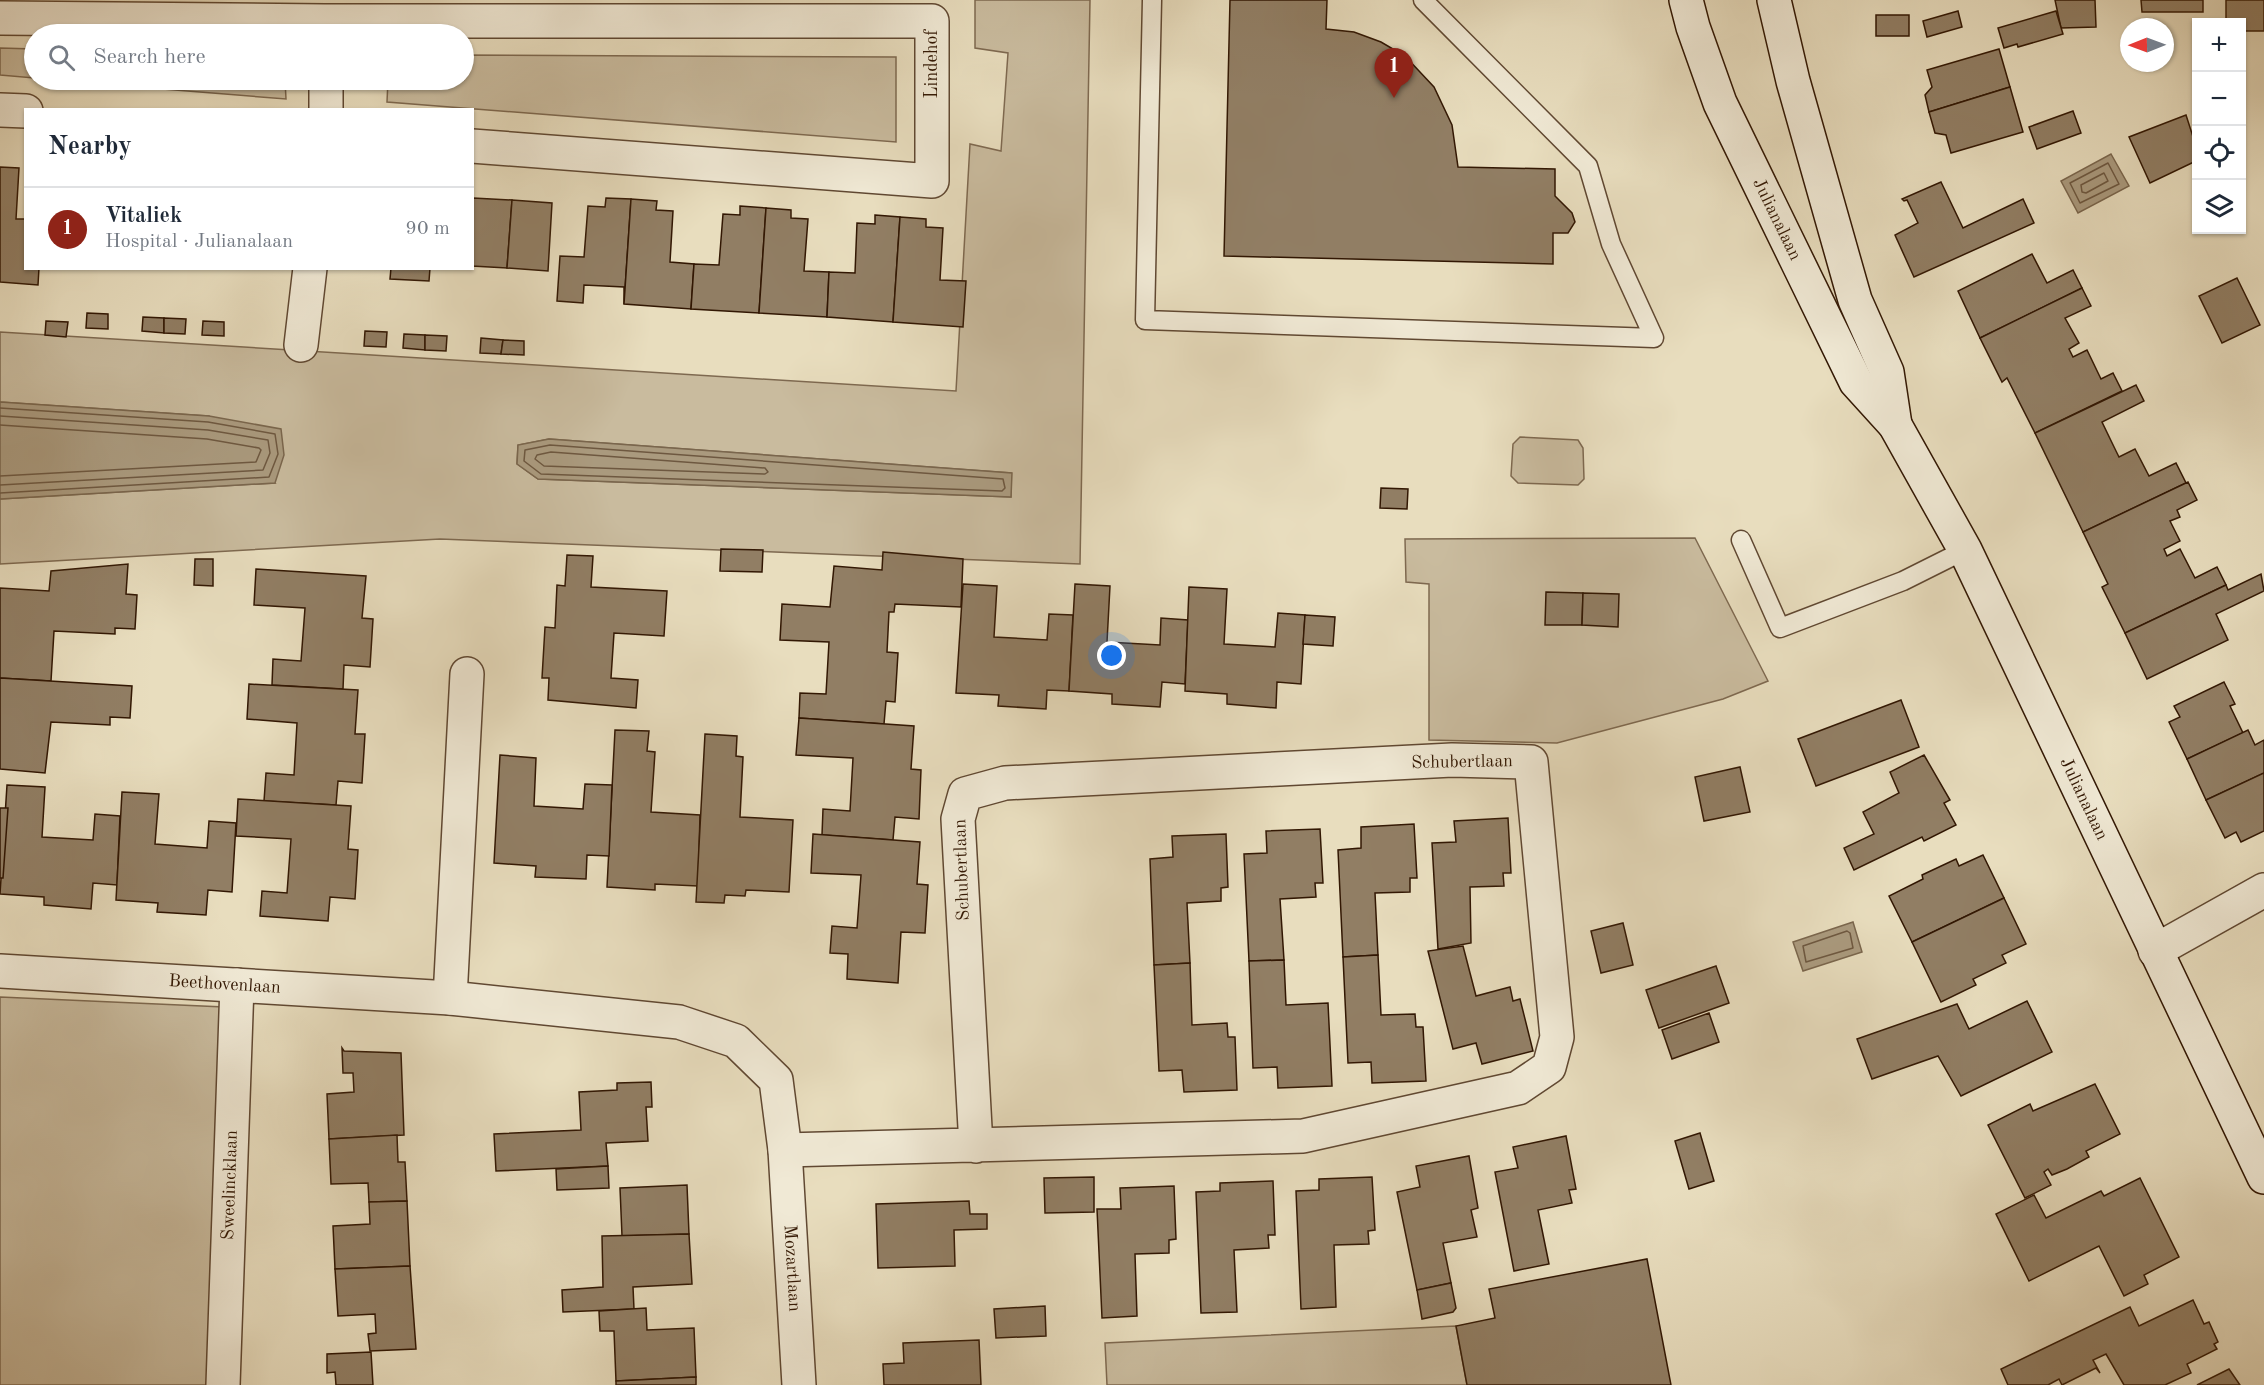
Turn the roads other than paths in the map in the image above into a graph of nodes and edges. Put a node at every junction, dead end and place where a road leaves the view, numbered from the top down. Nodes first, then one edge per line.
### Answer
1 (1152, 0) edge
2 (1424, 0) edge
3 (1686, 0) edge
4 (1774, 0) edge
5 (0, 18) edge
6 (326, 19) edge
7 (326, 90) edge
8 (326, 108) edge
9 (0, 110) edge
10 (24, 111) edge
11 (474, 146) edge
12 (310, 270) edge
13 (301, 345) dead end
14 (1895, 425) junction
15 (1741, 540) dead end
16 (1965, 550) junction
17 (467, 674) dead end
18 (2264, 890) edge
19 (2155, 951) junction
20 (0, 971) edge
21 (237, 985) junction
22 (450, 998) junction
23 (976, 1146) junction
24 (785, 1150) junction
25 (2264, 1177) edge
26 (224, 1385) edge
27 (799, 1385) edge

1 - 2 lane
3 - 14 street, Julianalaan
4 - 14 street, Julianalaan
5 - 6 street, Lindehof
6 - 11 street, Lindehof
7 - 8 street
9 - 10 street
12 - 13 street
14 - 16 street, Julianalaan
15 - 16 lane
16 - 19 street, Julianalaan
17 - 22 street
18 - 19 street
19 - 25 street, Julianalaan
20 - 21 street, Beethovenlaan
21 - 22 street, Beethovenlaan
21 - 26 street, Sweelincklaan
22 - 24 street, Beethovenlaan
23 - 23 street, Schubertlaan
23 - 24 street, Schubertlaan
24 - 27 street, Mozartlaan

